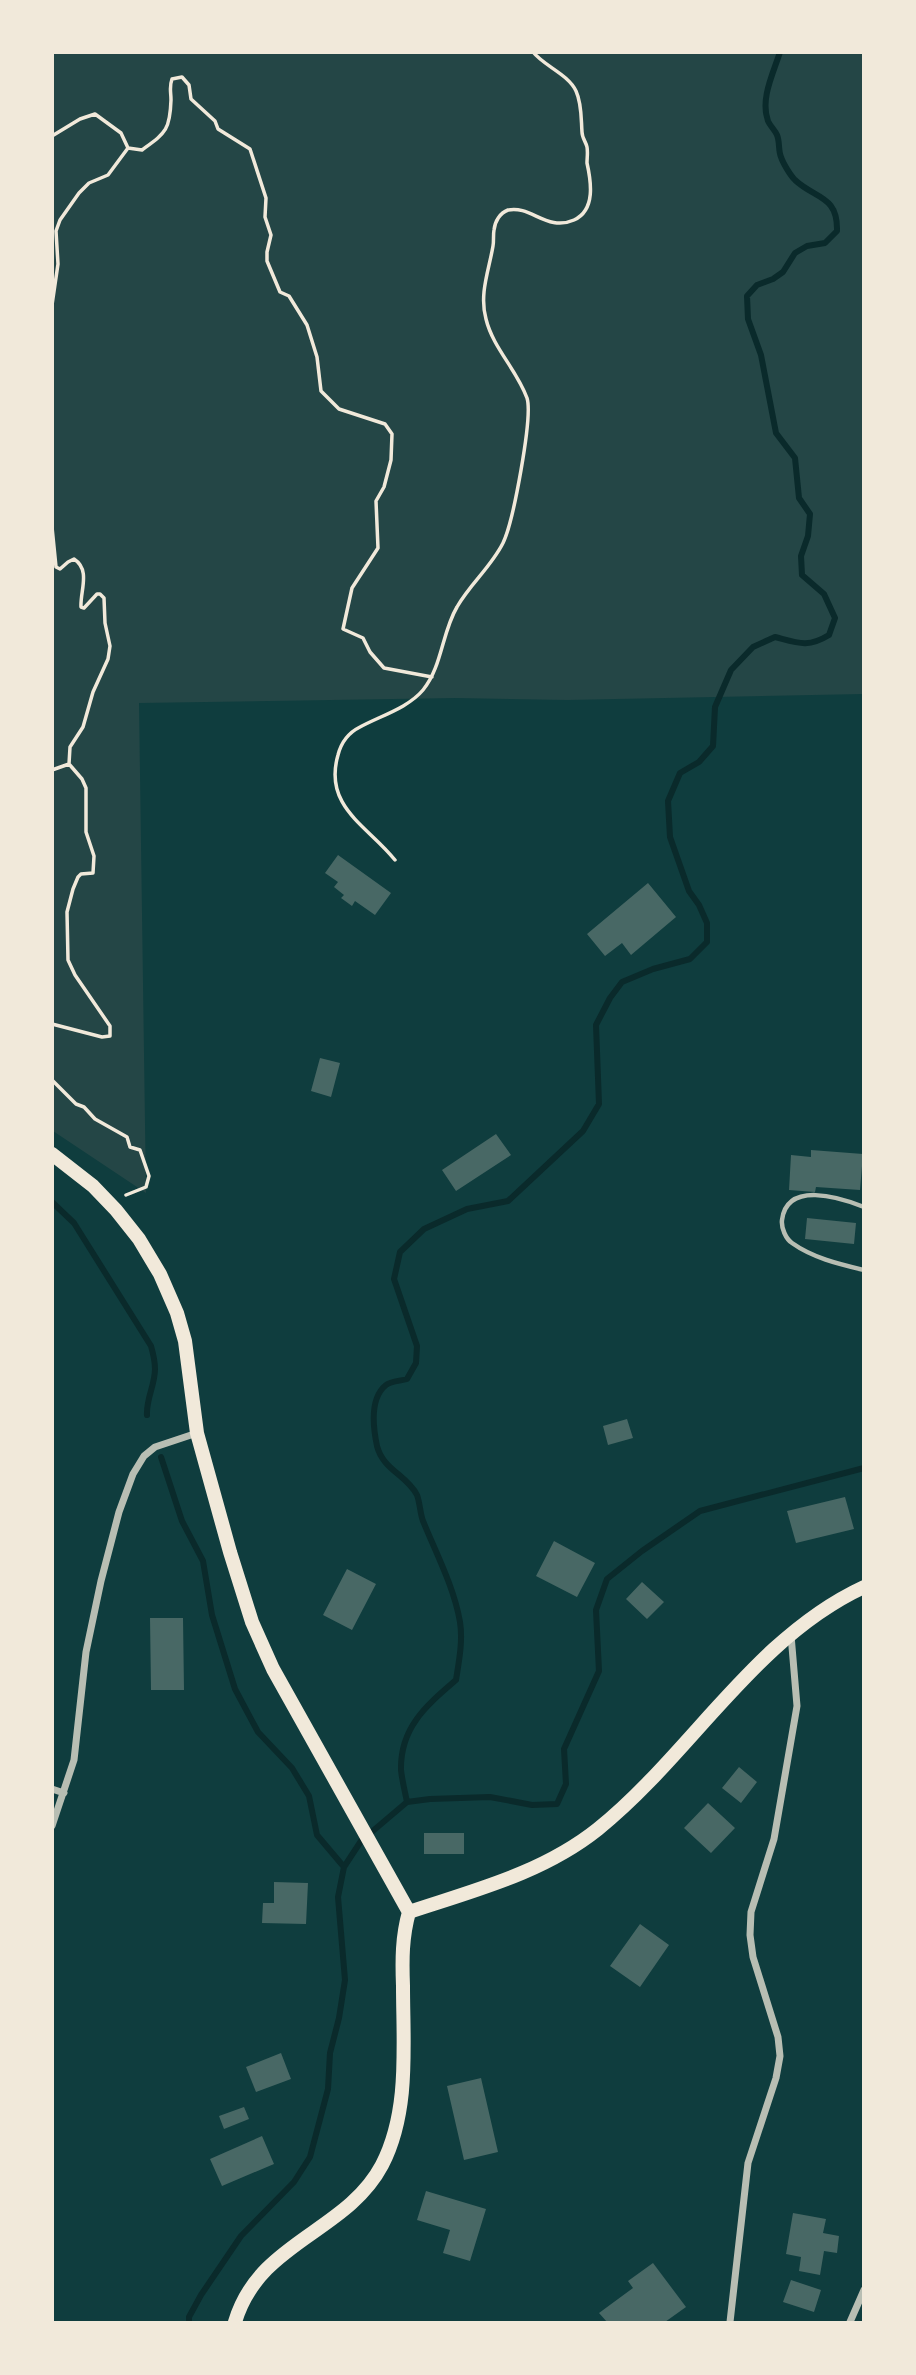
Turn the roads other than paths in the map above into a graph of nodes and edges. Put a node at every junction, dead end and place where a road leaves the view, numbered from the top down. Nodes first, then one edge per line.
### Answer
1 (52, 1154) edge
2 (863, 1208) edge
3 (863, 1270) edge
4 (198, 1433) junction
5 (863, 1587) edge
6 (791, 1633) junction
7 (52, 1789) edge
8 (64, 1793) junction
9 (52, 1826) edge
10 (409, 1912) junction
11 (863, 2290) edge
12 (235, 2322) edge
13 (730, 2322) edge
14 (850, 2322) edge

1 - 4 main road
2 - 3 lane
4 - 8 street
4 - 10 main road
5 - 6 main road
6 - 10 main road
6 - 13 street
7 - 8 street
8 - 9 street
10 - 12 main road
11 - 14 street

